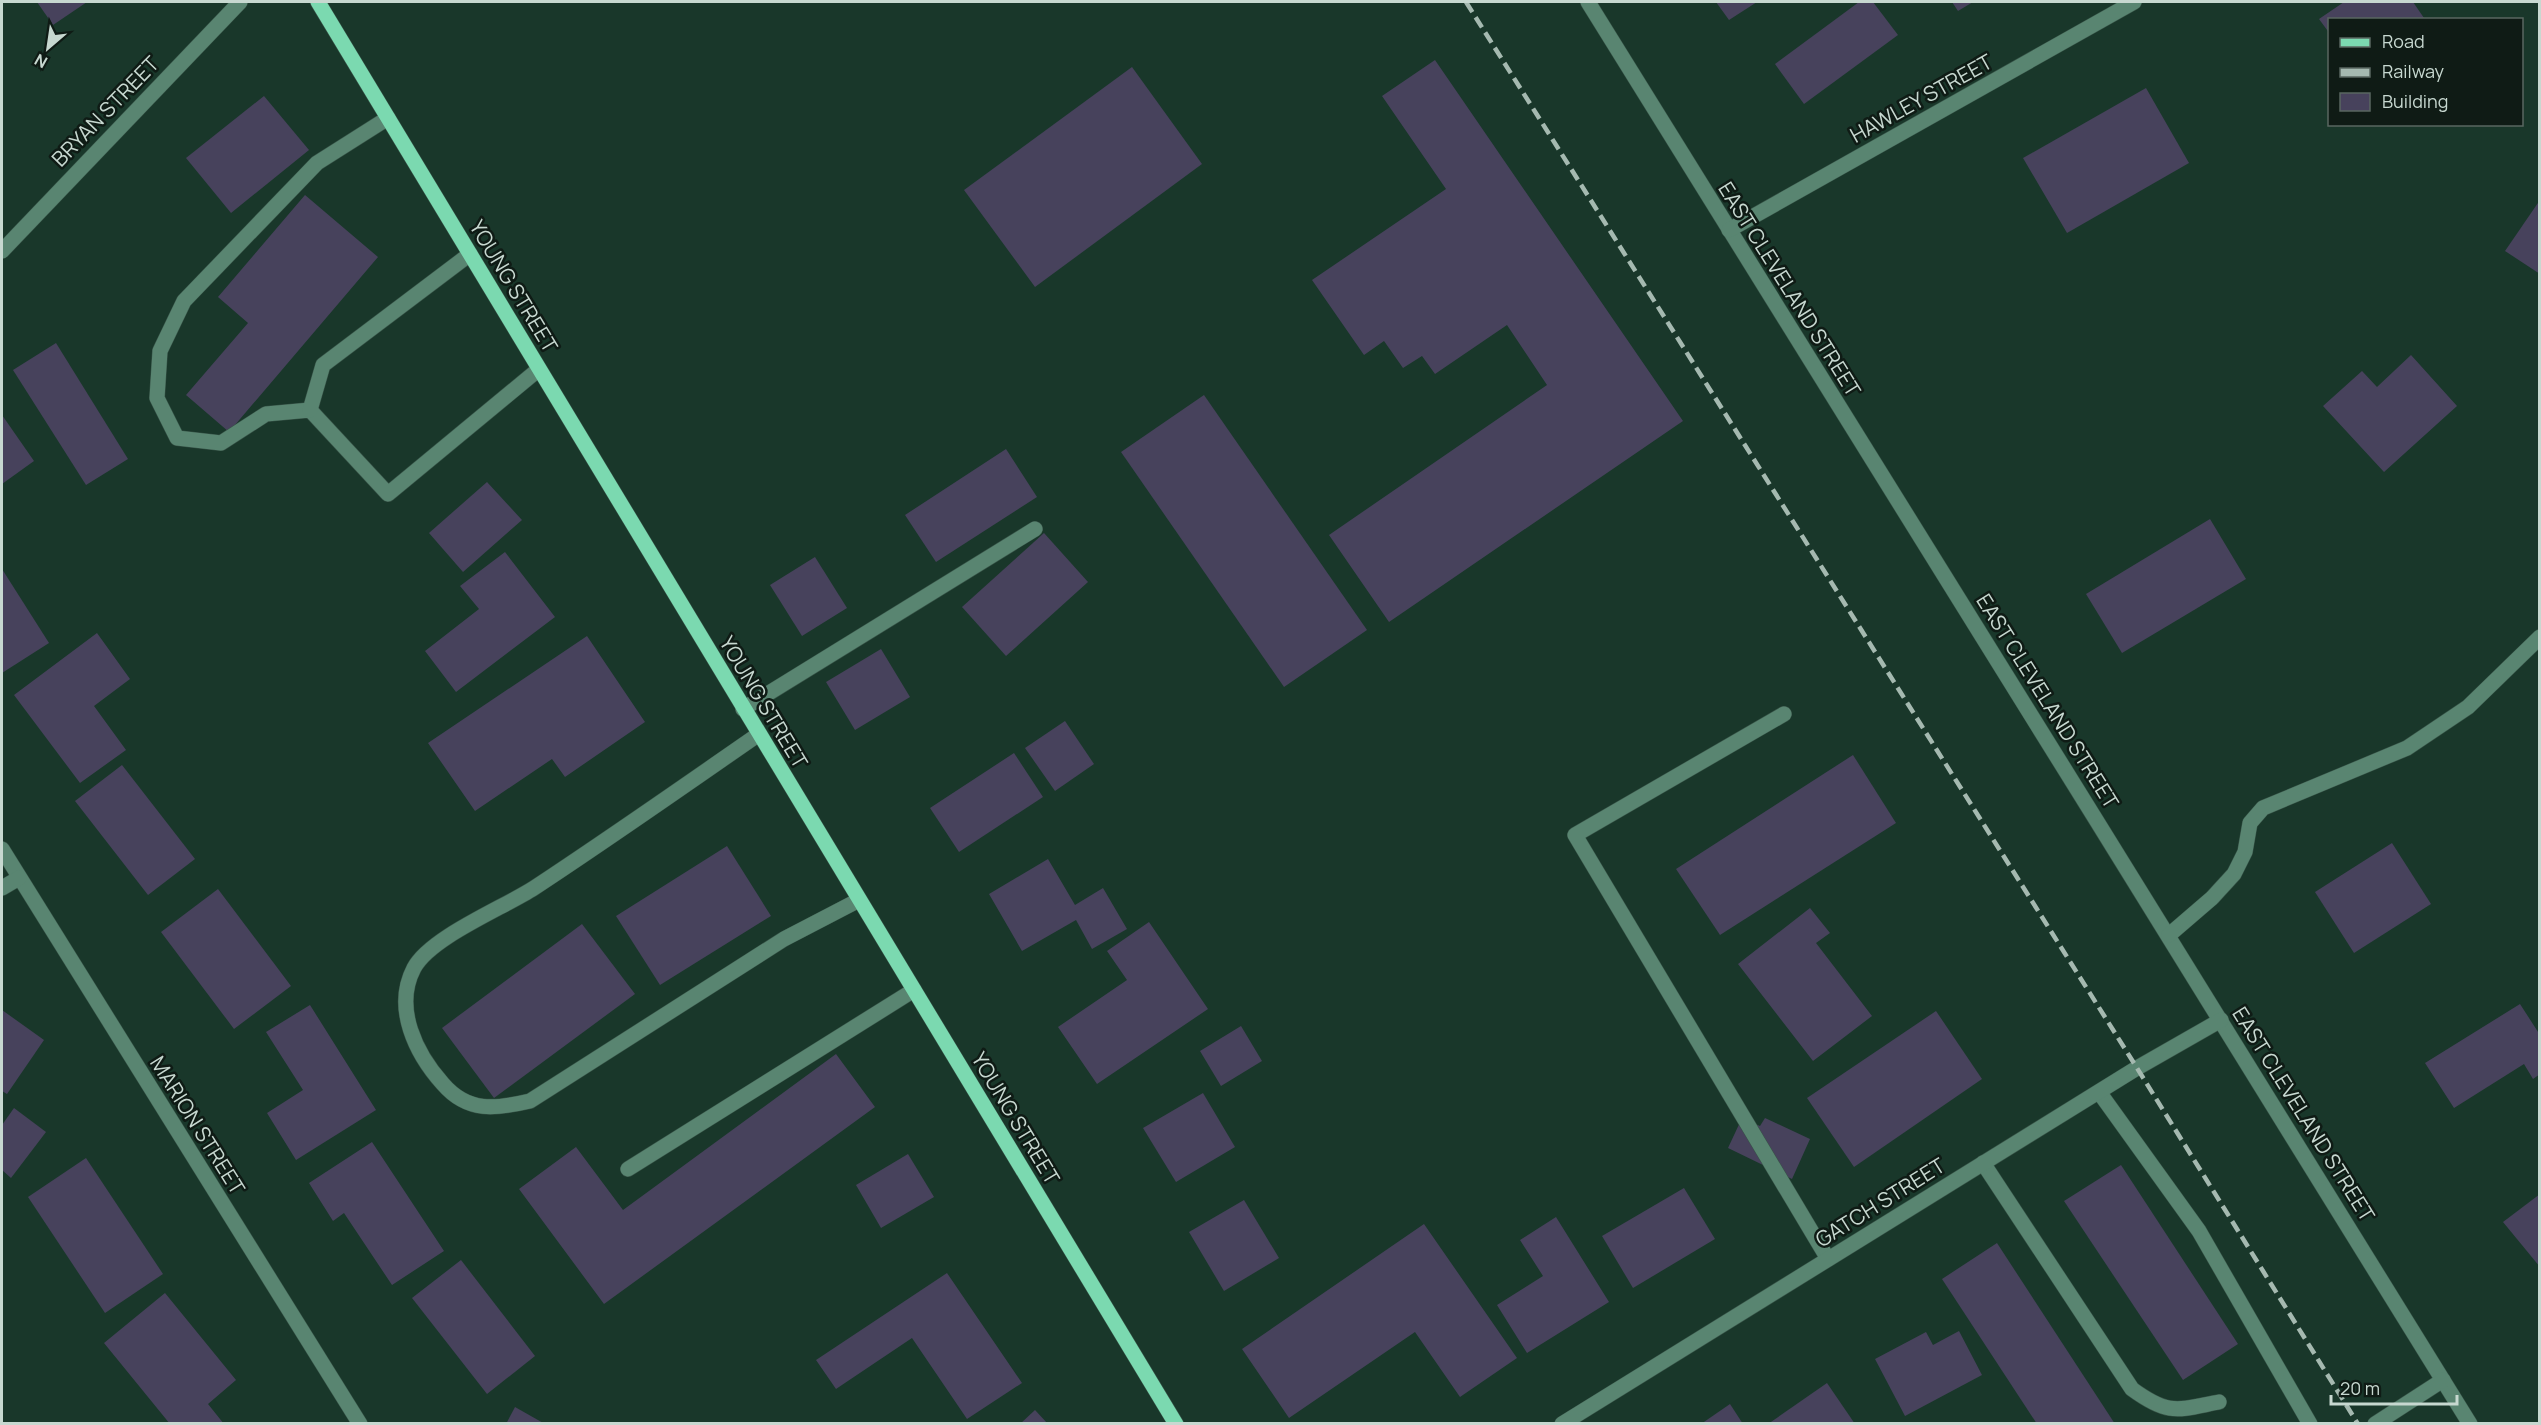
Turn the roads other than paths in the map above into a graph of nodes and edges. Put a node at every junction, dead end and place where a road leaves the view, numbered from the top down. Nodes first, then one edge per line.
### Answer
1 (240, 2) edge
2 (318, 2) edge
3 (1588, 2) edge
4 (2134, 2) edge
5 (388, 118) junction
6 (1729, 230) junction
7 (2, 251) edge
8 (470, 254) junction
9 (539, 369) junction
10 (310, 411) junction
11 (1035, 529) dead end
12 (2540, 637) edge
13 (743, 709) junction
14 (1784, 714) dead end
15 (759, 734) junction
16 (2, 849) edge
17 (19, 878) junction
18 (2, 888) edge
19 (859, 900) junction
20 (2169, 935) junction
21 (914, 990) junction
22 (2221, 1020) junction
23 (2098, 1092) junction
24 (1983, 1163) junction
25 (628, 1169) dead end
26 (1828, 1259) junction
27 (2443, 1380) junction
28 (2219, 1402) dead end
29 (360, 1424) edge
30 (1176, 1424) edge
31 (1562, 1424) edge
32 (2310, 1424) edge
33 (2375, 1424) edge
34 (2470, 1424) edge

1 - 7 street, BRYAN STREET
2 - 5 main road, YOUNG STREET
3 - 6 street, EAST CLEVELAND STREET
4 - 6 street, HAWLEY STREET
5 - 8 main road, YOUNG STREET
5 - 10 street
6 - 20 street, EAST CLEVELAND STREET
8 - 9 main road, YOUNG STREET
8 - 10 street
9 - 10 street
9 - 13 main road, YOUNG STREET
11 - 13 street
12 - 20 street
13 - 15 main road, YOUNG STREET
14 - 26 street
15 - 19 main road, YOUNG STREET
15 - 19 street
16 - 17 street, MARION STREET
17 - 18 street
17 - 29 street, MARION STREET
19 - 21 main road, YOUNG STREET
20 - 22 street, EAST CLEVELAND STREET
21 - 25 street
21 - 30 main road, YOUNG STREET
22 - 23 street, GATCH STREET
22 - 27 street, EAST CLEVELAND STREET
23 - 24 street, GATCH STREET
23 - 32 street
24 - 26 street, GATCH STREET
24 - 28 street
26 - 31 street, GATCH STREET
27 - 33 street
27 - 34 street, EAST CLEVELAND STREET

